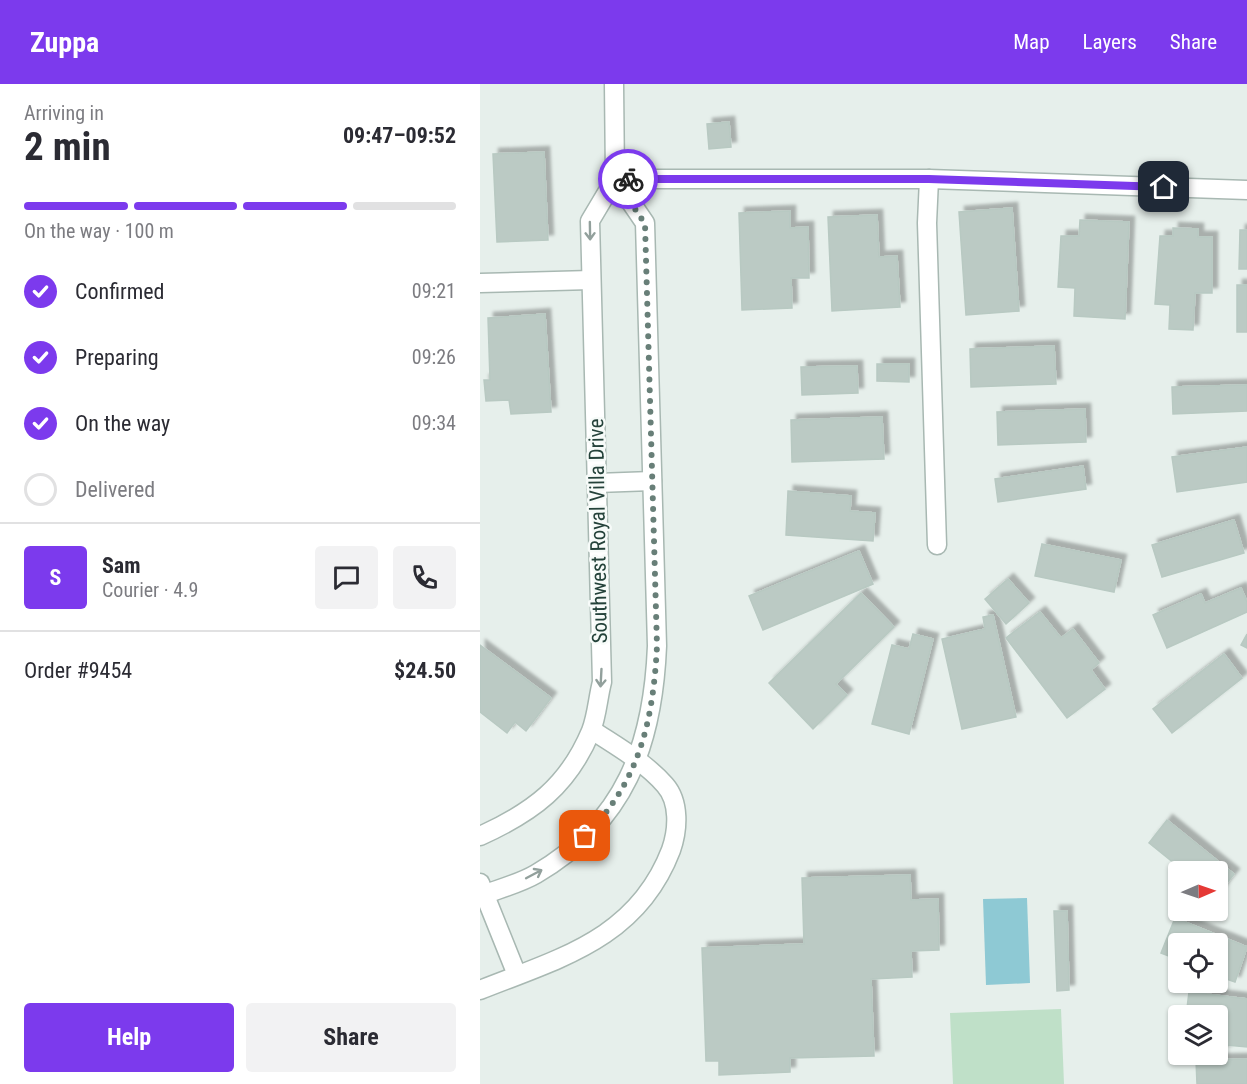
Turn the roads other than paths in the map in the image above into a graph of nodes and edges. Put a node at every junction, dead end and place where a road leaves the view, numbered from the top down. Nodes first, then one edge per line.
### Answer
1 (614, 84) edge
2 (615, 179) junction
3 (929, 179) junction
4 (1247, 190) edge
5 (591, 280) junction
6 (480, 284) edge
7 (652, 481) junction
8 (597, 483) junction
9 (937, 545) dead end
10 (592, 730) junction
11 (636, 760) junction
12 (480, 836) edge
13 (482, 891) edge
14 (517, 975) junction
15 (480, 990) edge

1 - 2 street
2 - 3 street
2 -> 5 street, Southwest Royal Villa Drive
2 - 7 street
3 - 4 street
3 - 9 street
5 - 6 street
5 - 8 street, Southwest Royal Villa Drive
7 - 8 street
7 - 11 street
8 -> 10 street, Southwest Royal Villa Drive
10 - 11 street
10 - 12 street, Southwest Royal Villa Drive
13 -> 11 street
11 - 14 street
13 - 14 street
14 - 15 street

